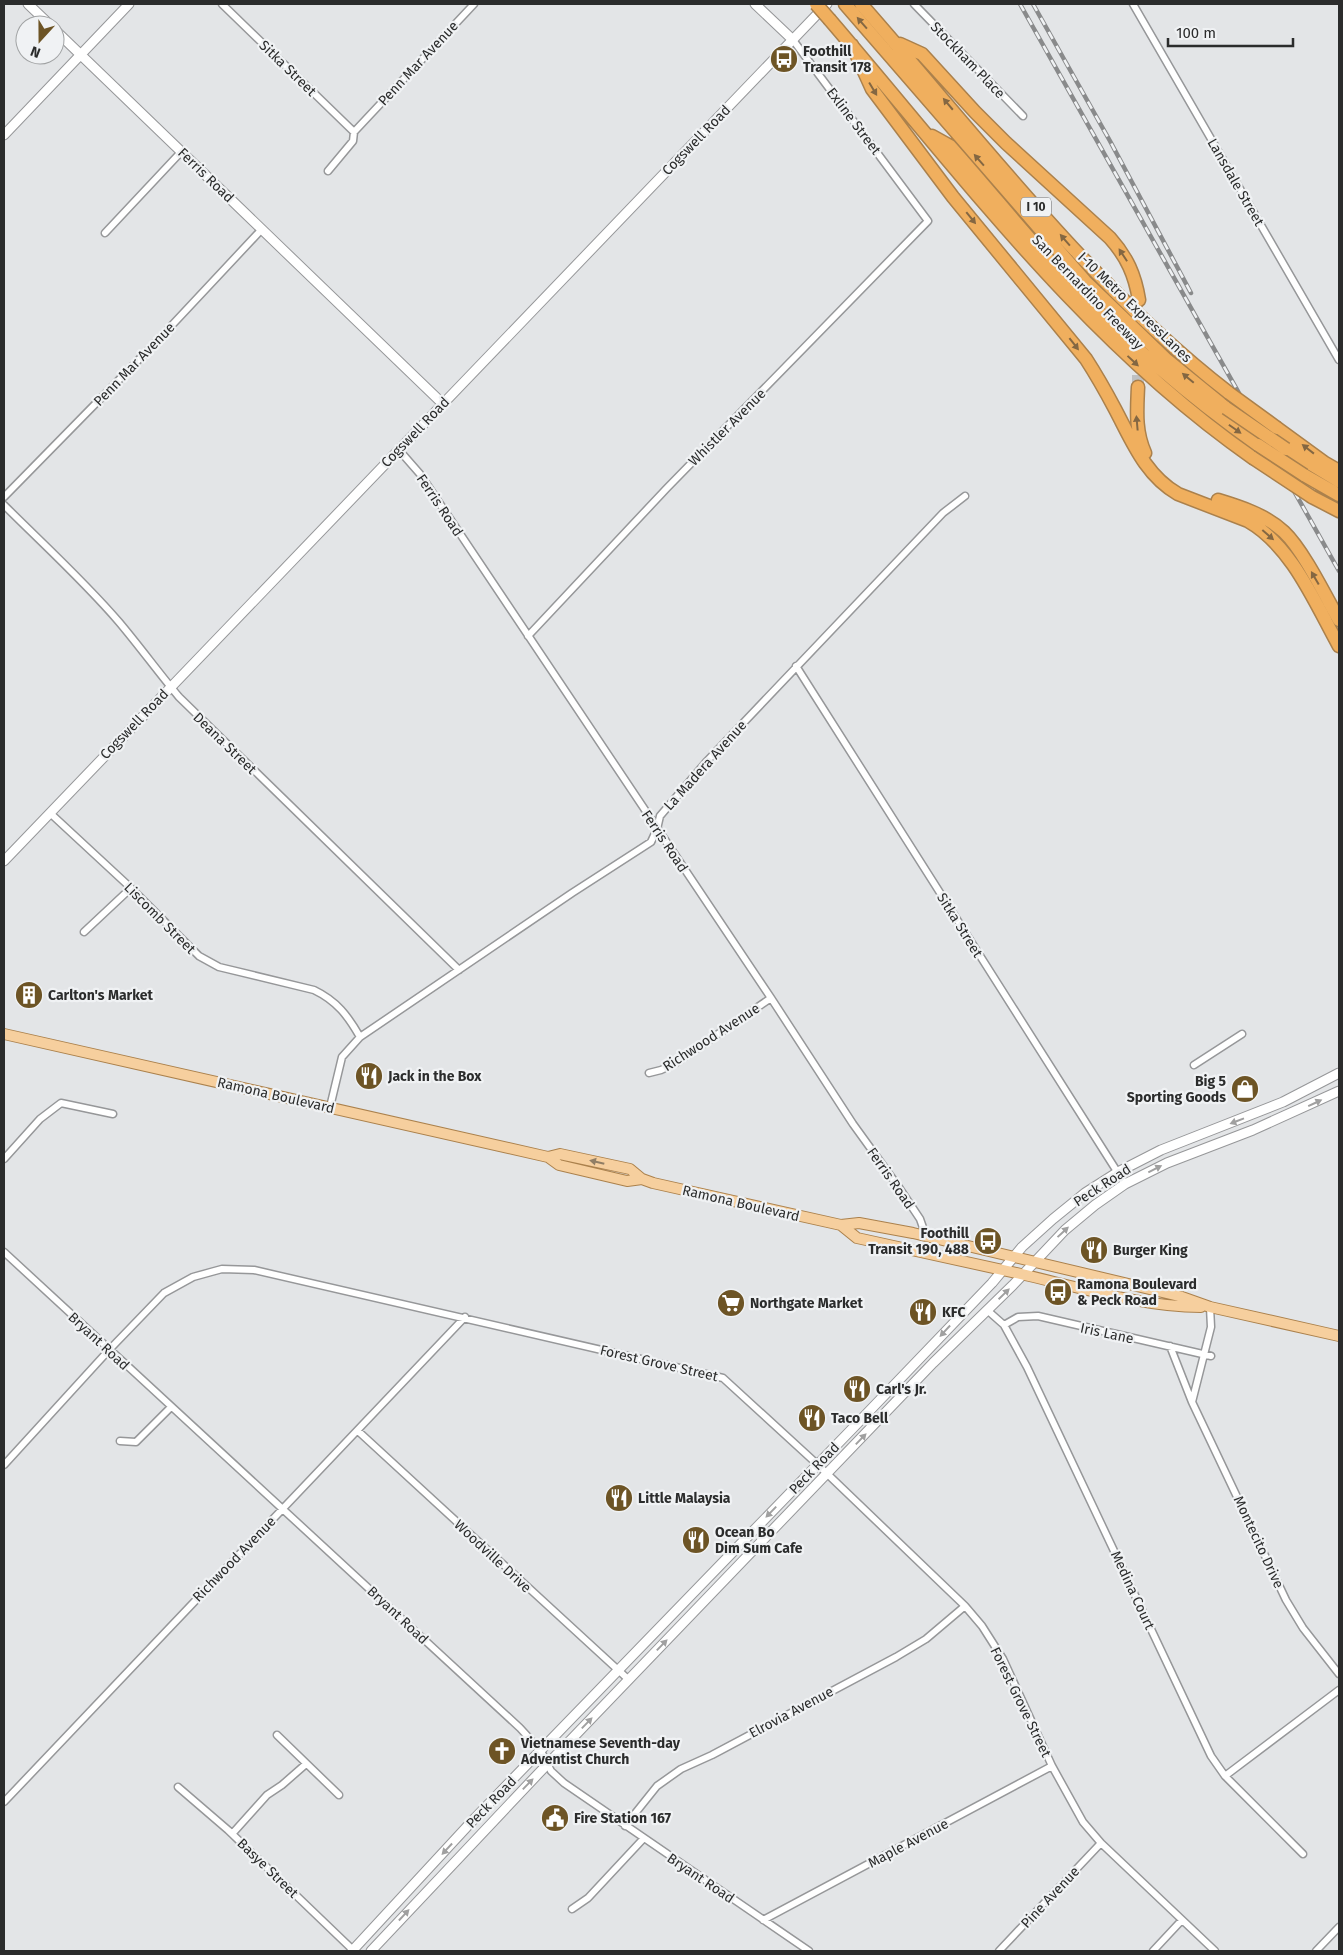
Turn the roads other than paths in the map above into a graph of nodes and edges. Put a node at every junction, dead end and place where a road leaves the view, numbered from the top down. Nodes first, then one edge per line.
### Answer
1 (28, 4) edge
2 (129, 4) edge
3 (222, 4) edge
4 (474, 4) edge
5 (755, 4) edge
6 (816, 4) edge
7 (827, 4) edge
8 (845, 4) edge
9 (861, 4) edge
10 (914, 4) edge
11 (1134, 4) edge
12 (40, 15) edge
13 (65, 39) edge
14 (793, 40) junction
15 (896, 42) junction
16 (852, 45) junction
17 (81, 54) junction
18 (1022, 116) dead end
19 (924, 131) junction
20 (354, 132) junction
21 (4, 135) edge
22 (181, 152) junction
23 (328, 171) dead end
24 (928, 221) joint
25 (262, 230) junction
26 (105, 233) dead end
27 (1139, 300) dead end
28 (1339, 360) edge
29 (1138, 387) tunnel mouth
30 (443, 404) junction
31 (399, 450) junction
32 (1339, 471) edge
33 (1339, 481) edge
34 (1339, 495) edge
35 (965, 496) dead end
36 (4, 497) edge
37 (4, 505) edge
38 (1339, 511) edge
39 (1339, 620) edge
40 (528, 636) junction
41 (1339, 646) edge
42 (796, 666) junction
43 (170, 687) junction
44 (50, 813) junction
45 (657, 829) junction
46 (4, 861) edge
47 (131, 888) junction
48 (84, 932) dead end
49 (459, 970) junction
50 (771, 998) junction
51 (4, 1034) edge
52 (1242, 1034) dead end
53 (360, 1037) junction
54 (1194, 1065) dead end
55 (649, 1073) dead end
56 (1339, 1073) edge
57 (1339, 1091) edge
58 (330, 1107) junction
59 (113, 1114) dead end
60 (4, 1159) edge
61 (1118, 1172) junction
62 (1125, 1184) junction
63 (841, 1225) junction
64 (926, 1236) junction
65 (4, 1252) edge
66 (1014, 1256) junction
67 (1035, 1262) junction
68 (1003, 1271) junction
69 (1023, 1275) junction
70 (1210, 1307) junction
71 (987, 1310) junction
72 (465, 1318) junction
73 (1004, 1325) junction
74 (1339, 1336) edge
75 (1170, 1346) junction
76 (109, 1350) junction
77 (1208, 1355) junction
78 (915, 1361) junction
79 (925, 1372) junction
80 (1192, 1402) junction
81 (171, 1407) junction
82 (358, 1431) junction
83 (120, 1441) dead end
84 (817, 1464) junction
85 (4, 1465) edge
86 (827, 1474) junction
87 (282, 1508) junction
88 (709, 1575) junction
89 (720, 1586) junction
90 (965, 1606) junction
91 (618, 1670) junction
92 (1339, 1674) edge
93 (629, 1680) junction
94 (1339, 1690) edge
95 (277, 1735) dead end
96 (541, 1751) junction
97 (306, 1764) junction
98 (547, 1764) junction
99 (1052, 1766) junction
100 (1225, 1776) junction
101 (178, 1787) dead end
102 (339, 1795) dead end
103 (4, 1802) edge
104 (625, 1826) junction
105 (232, 1834) junction
106 (644, 1838) junction
107 (1101, 1843) junction
108 (1303, 1854) dead end
109 (572, 1909) dead end
110 (763, 1920) junction
111 (1181, 1921) junction
112 (1339, 1927) edge
113 (353, 1951) edge
114 (371, 1951) edge
115 (809, 1951) edge
116 (999, 1951) edge
117 (1153, 1951) edge
118 (1215, 1951) edge
119 (1316, 1951) edge

1 - 12 main road
2 - 17 main road
3 - 20 street, Sitka Street
4 - 20 street, Penn Mar Avenue
5 - 14 main road, Exline Street
6 - 16 highway, San Bernardino Freeway / I 10, bridge
7 - 14 main road, Cogswell Road
33 -> 8 highway, I-10 Metro ExpressLanes, bridge
9 - 15 highway, San Bernardino Freeway / I 10
10 - 18 street, Stockham Place
11 - 28 street, Lansdale Street
13 - 17 main road, Ferris Road
14 - 24 street, Exline Street
14 - 30 main road, Cogswell Road
27 -> 15 highway
32 -> 15 highway, San Bernardino Freeway / I 10, bridge
16 - 19 highway, San Bernardino Freeway / I 10
16 -> 41 highway
17 - 21 main road
17 - 22 main road, Ferris Road
19 -> 34 highway, I-10 Metro ExpressLanes, bridge
19 -> 38 highway, San Bernardino Freeway / I 10, bridge
20 - 23 street, Penn Mar Avenue
22 - 25 main road, Ferris Road
22 - 26 street
24 - 40 street, Whistler Avenue
25 - 30 main road, Ferris Road
25 - 36 street, Penn Mar Avenue
39 -> 29 highway
30 - 31 main road, Cogswell Road
31 - 40 street, Ferris Road
31 - 43 main road, Cogswell Road
35 - 42 street, La Madera Avenue
37 - 43 street, Deana Street
40 - 45 street, Ferris Road
42 - 45 street, La Madera Avenue
42 - 61 street, Sitka Street
43 - 44 main road, Cogswell Road
43 - 49 street, Deana Street
44 - 46 main road, Cogswell Road
44 - 47 street, Liscomb Street
45 - 49 street, La Madera Avenue
45 - 50 street, Ferris Road
47 - 48 street
47 - 53 street, Liscomb Street
49 - 53 street, La Madera Avenue
50 - 55 street, Richwood Avenue
50 - 64 street, Ferris Road
51 - 58 main road, Ramona Boulevard
52 - 54 street
53 - 58 street, La Madera Avenue
56 -> 61 main road, Peck Road
62 -> 57 main road, Peck Road
58 - 63 main road, Ramona Boulevard
59 - 60 street
61 - 62 street, Sitka Street
61 - 66 main road, Peck Road
67 -> 62 main road, Peck Road
63 - 64 main road, Ramona Boulevard
63 - 68 main road, Ramona Boulevard
64 - 66 main road, Ramona Boulevard
65 - 76 street, Bryant Road
66 - 67 main road, Ramona Boulevard
66 - 68 main road, Peck Road
67 - 69 main road, Peck Road
67 - 70 main road, Ramona Boulevard
68 - 69 main road, Ramona Boulevard
68 -> 78 main road, Peck Road
69 - 70 main road, Ramona Boulevard
71 -> 69 main road, Peck Road
70 - 74 main road, Ramona Boulevard
70 - 77 street
71 - 73 street, Medina Court
71 - 79 main road, Peck Road
72 - 76 street, Forest Grove Street
72 - 82 street, Richwood Avenue
72 - 84 street, Forest Grove Street
73 - 75 street, Iris Lane
73 - 100 street, Medina Court
75 - 77 street, Iris Lane
75 - 80 street, Montecito Drive
76 - 81 street, Bryant Road
76 - 85 street
77 - 80 street
78 - 79 main road
78 - 84 main road, Peck Road
86 -> 79 main road, Peck Road
80 - 92 street, Montecito Drive
81 - 83 street
81 - 87 street, Bryant Road
82 - 87 street, Richwood Avenue
82 - 91 street, Woodville Drive
84 - 86 street, Forest Grove Street
84 -> 88 main road, Peck Road
86 - 89 main road, Peck Road
86 - 90 street, Forest Grove Street
87 - 96 street, Bryant Road
87 - 103 street, Richwood Avenue
88 - 89 main road
88 - 91 main road, Peck Road
93 -> 89 main road, Peck Road
90 - 99 street, Forest Grove Street
90 - 104 street, Elrovia Avenue
91 - 93 street, Woodville Drive
91 - 96 main road, Peck Road
98 -> 93 main road, Peck Road
94 - 100 street
95 - 97 street
96 - 98 street, Bryant Road
96 -> 113 main road, Peck Road
97 - 102 street
97 - 105 street
98 - 104 street, Bryant Road
114 -> 98 main road, Peck Road
99 - 107 street, Forest Grove Street
99 - 110 street, Maple Avenue
100 - 108 street, Medina Court
101 - 105 street, Basye Street
104 - 106 street, Bryant Road
105 - 113 street, Basye Street
106 - 109 street
106 - 110 street, Bryant Road
107 - 111 street, Forest Grove Street
107 - 116 street, Pine Avenue
110 - 115 street, Bryant Road
111 - 117 street
111 - 118 street, Forest Grove Street
112 - 119 street

